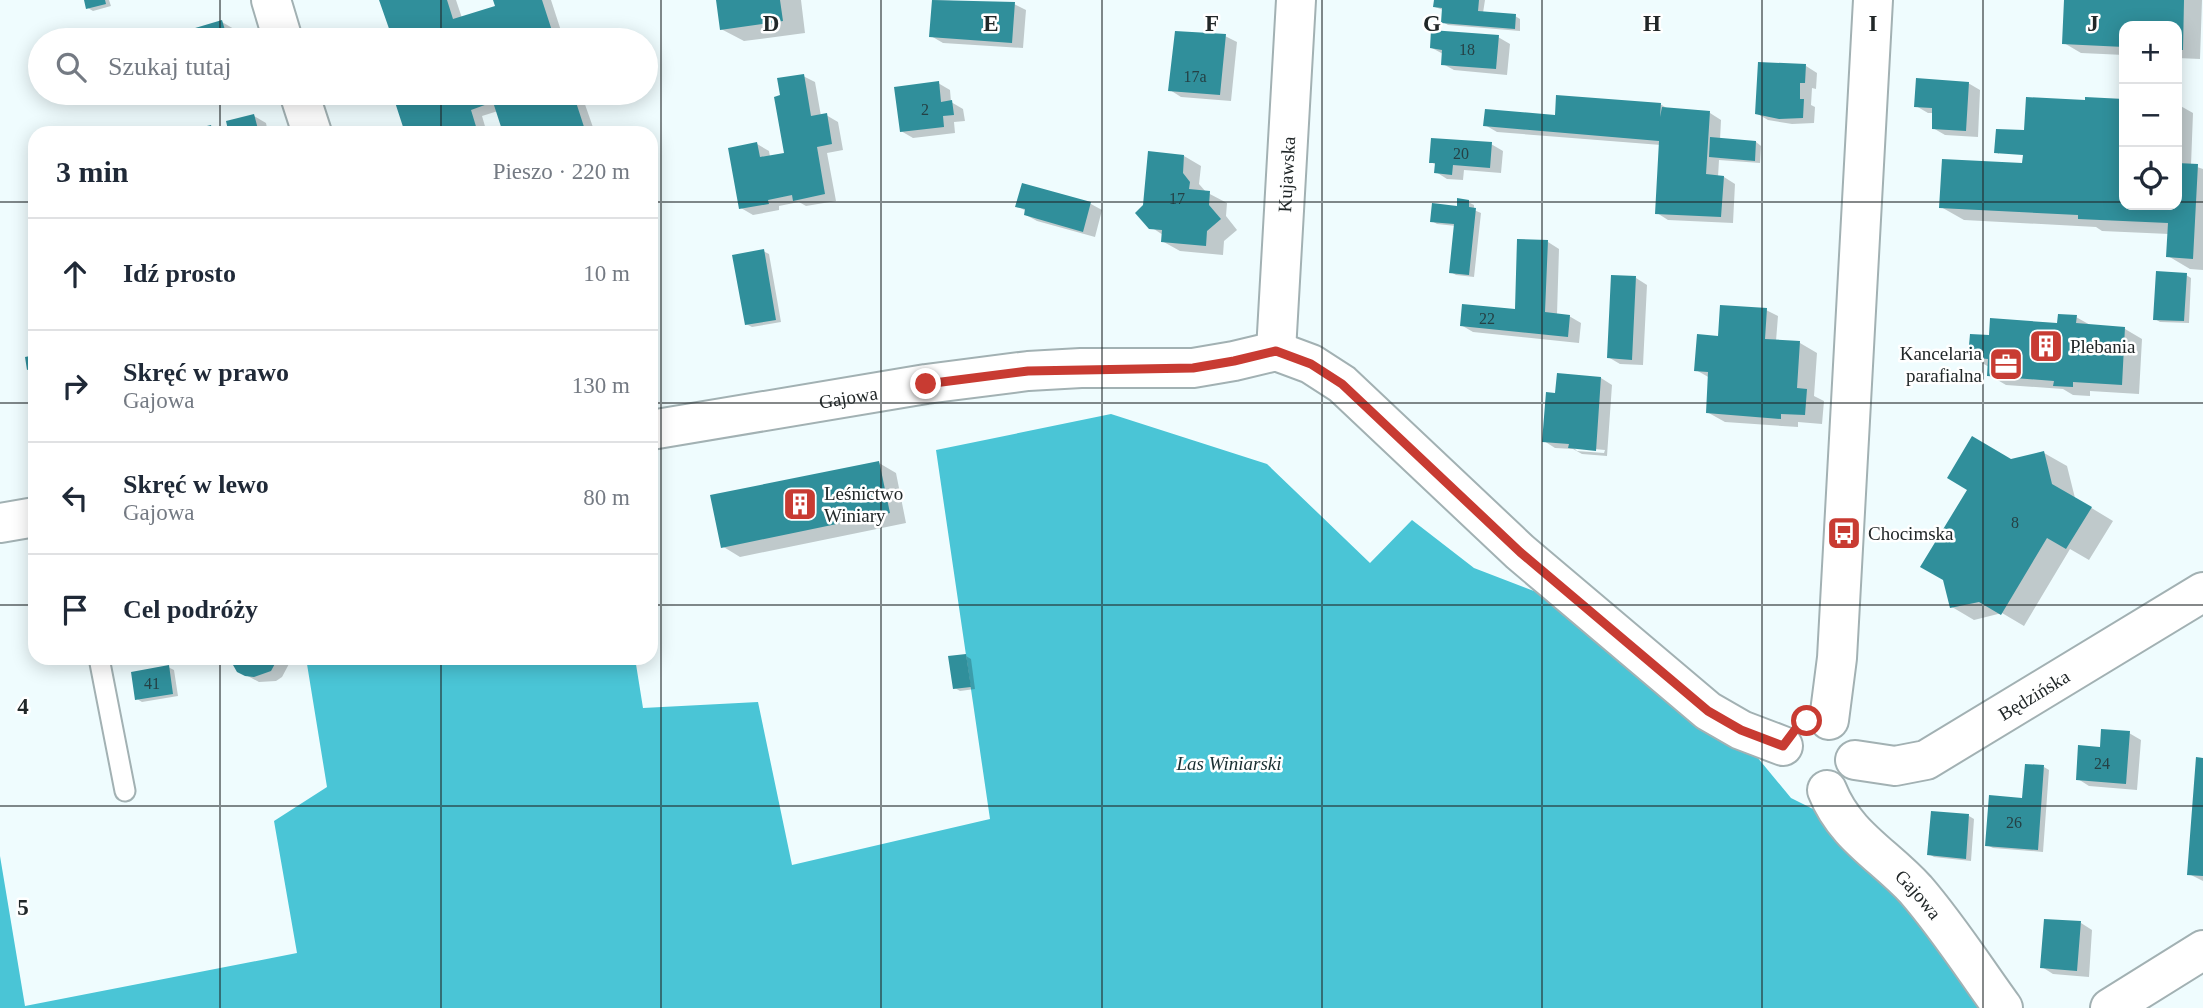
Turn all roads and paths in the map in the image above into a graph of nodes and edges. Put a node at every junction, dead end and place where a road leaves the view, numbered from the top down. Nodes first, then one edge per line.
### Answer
1 (271, 0) edge
2 (1296, 0) edge
3 (1872, 0) edge
4 (279, 28) edge
5 (303, 105) edge
6 (310, 126) edge
7 (1276, 351) junction
8 (658, 429) edge
9 (28, 518) edge
10 (0, 523) edge
11 (2203, 592) edge
12 (100, 665) edge
13 (1829, 720) junction
14 (1783, 746) junction
15 (1855, 761) junction
16 (1827, 790) junction
17 (125, 791) dead end
18 (2203, 950) edge
19 (2003, 1008) edge
20 (2110, 1008) edge

1 - 4 street
2 - 7 street, Kujawska
3 - 13 street
5 - 6 street
7 - 8 street, Gajowa
7 - 14 street
9 - 10 street
11 - 15 street, Będzińska
12 - 17 lane
13 - 14 street
13 - 15 street
14 - 16 street
15 - 16 street
16 - 19 street, Gajowa
18 - 20 street

